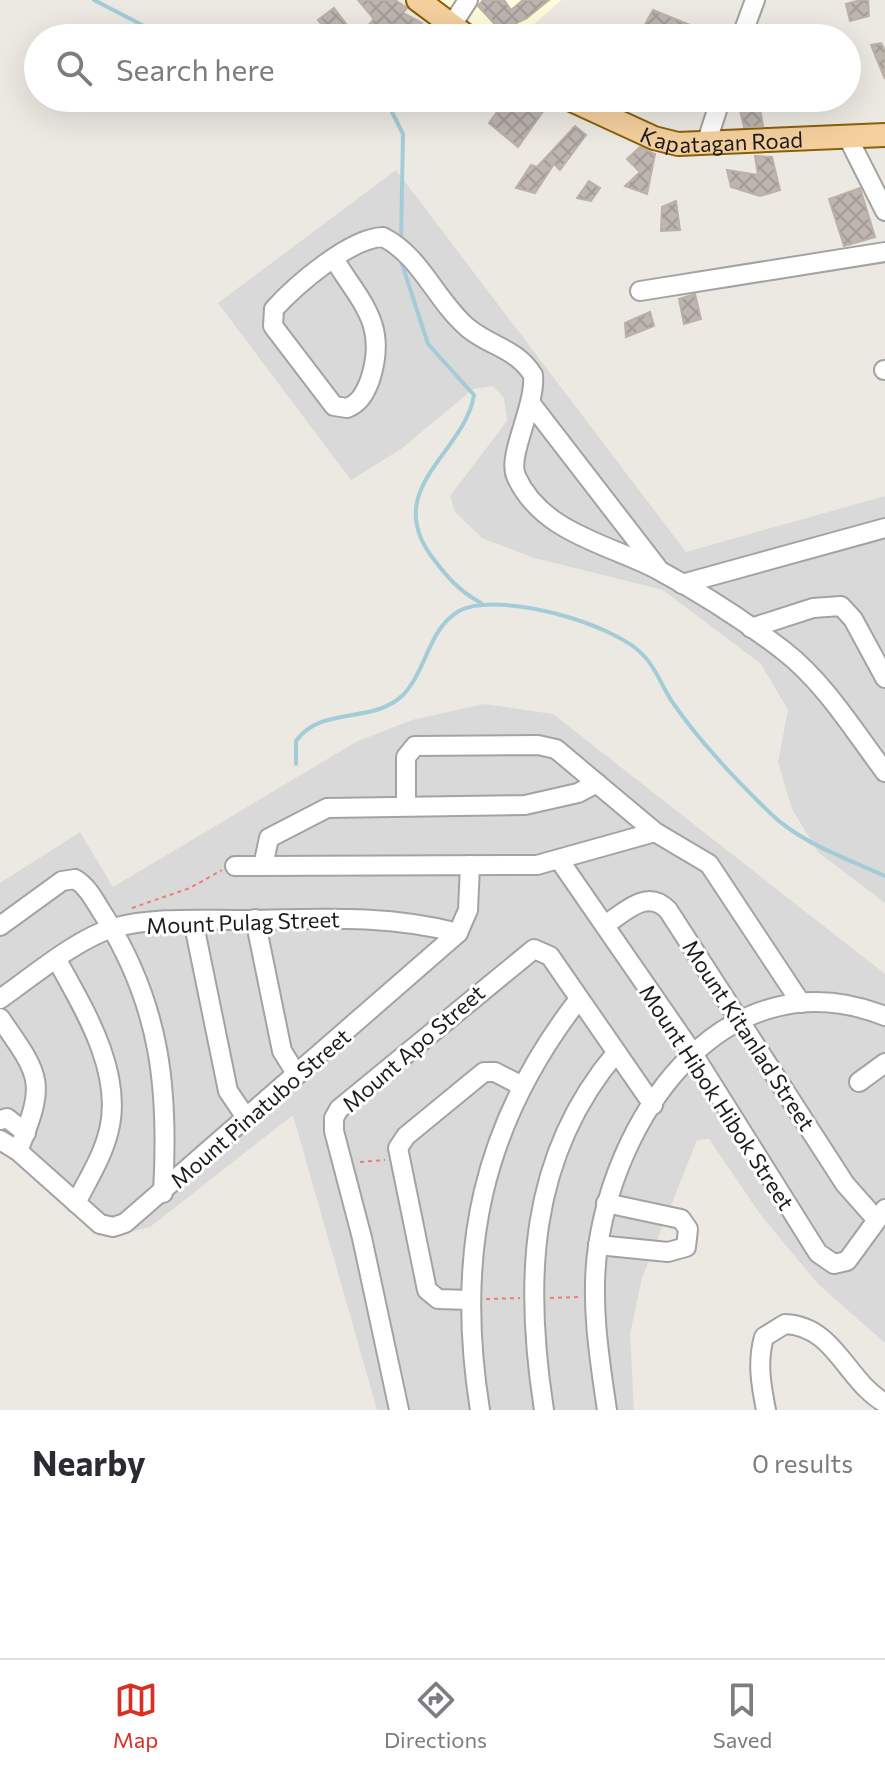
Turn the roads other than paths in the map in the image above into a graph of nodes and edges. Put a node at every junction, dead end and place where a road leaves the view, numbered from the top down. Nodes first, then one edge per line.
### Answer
1 (418, 0) edge
2 (468, 0) edge
3 (755, 0) edge
4 (450, 24) edge
5 (462, 24) edge
6 (746, 24) edge
7 (597, 112) edge
8 (716, 112) edge
9 (885, 135) edge
10 (847, 136) junction
11 (706, 144) junction
12 (885, 211) edge
13 (885, 252) edge
14 (334, 259) junction
15 (640, 291) dead end
16 (532, 405) junction
17 (882, 534) edge
18 (660, 571) junction
19 (682, 584) junction
20 (751, 628) junction
21 (885, 678) edge
22 (885, 772) edge
23 (597, 783) junction
24 (406, 806) junction
25 (655, 832) junction
26 (560, 861) junction
27 (470, 865) junction
28 (235, 866) road end
29 (263, 866) junction
30 (255, 919) junction
31 (193, 920) junction
32 (605, 925) junction
33 (0, 926) edge
34 (112, 929) junction
35 (458, 933) junction
36 (57, 960) junction
37 (0, 999) edge
38 (579, 999) junction
39 (801, 1003) junction
40 (885, 1016) edge
41 (0, 1018) edge
42 (738, 1019) junction
43 (692, 1052) junction
44 (616, 1053) junction
45 (885, 1063) edge
46 (297, 1075) junction
47 (859, 1082) dead end
48 (522, 1086) junction
49 (653, 1105) junction
50 (247, 1119) junction
51 (0, 1120) edge
52 (26, 1133) junction
53 (0, 1140) edge
54 (18, 1151) junction
55 (163, 1193) junction
56 (76, 1203) junction
57 (606, 1203) junction
58 (880, 1214) edge
59 (598, 1245) junction
60 (469, 1300) junction
61 (885, 1403) edge
62 (399, 1410) edge
63 (480, 1410) edge
64 (544, 1410) edge
65 (607, 1410) edge
66 (766, 1410) edge

1 - 4 main road
2 - 5 street
3 - 6 street
7 - 11 main road, Kapatagan Road
8 - 11 street
9 - 10 main road, Kapatagan Road
10 - 11 main road, Kapatagan Road
10 - 12 street
13 - 15 street
14 - 14 street
14 - 16 street
16 - 18 street
16 - 18 street
17 - 19 street
18 - 19 street
19 - 20 street
20 - 21 street
20 - 22 street
23 - 24 street
23 - 24 street
23 - 25 street
24 - 29 street
25 - 26 street
25 - 39 street
26 - 27 street
26 - 32 street, Mount Hibok Hibok Street
27 - 29 street
27 - 35 street
28 - 29 street
30 - 31 street, Mount Pulag Street
30 - 35 street, Mount Pulag Street
30 - 46 street
31 - 34 street, Mount Pulag Street
31 - 50 street
32 - 42 street, Mount Kitanlad Street
32 - 43 street, Mount Hibok Hibok Street
33 - 34 street
34 - 36 street, Mount Pulag Street
34 - 55 street
35 - 46 street, Mount Pinatubo Street
36 - 37 street, Mount Pulag Street
36 - 56 street
38 - 44 street, Mount Apo Street
38 - 48 street
38 - 62 street, Mount Apo Street
39 - 40 street
39 - 42 street
41 - 52 street
42 - 43 street
42 - 58 street, Mount Kitanlad Street
43 - 49 street
43 - 58 street, Mount Hibok Hibok Street
44 - 49 street, Mount Apo Street
44 - 64 street
45 - 47 street
46 - 50 street, Mount Pinatubo Street
48 - 60 street
48 - 60 street
49 - 57 street
50 - 55 street, Mount Pinatubo Street
51 - 52 street
52 - 54 street
53 - 54 street, Mount Pinatubo Street
54 - 56 street, Mount Pinatubo Street
55 - 56 street, Mount Pinatubo Street
57 - 59 street
57 - 59 street
59 - 65 street
60 - 63 street
61 - 66 street

